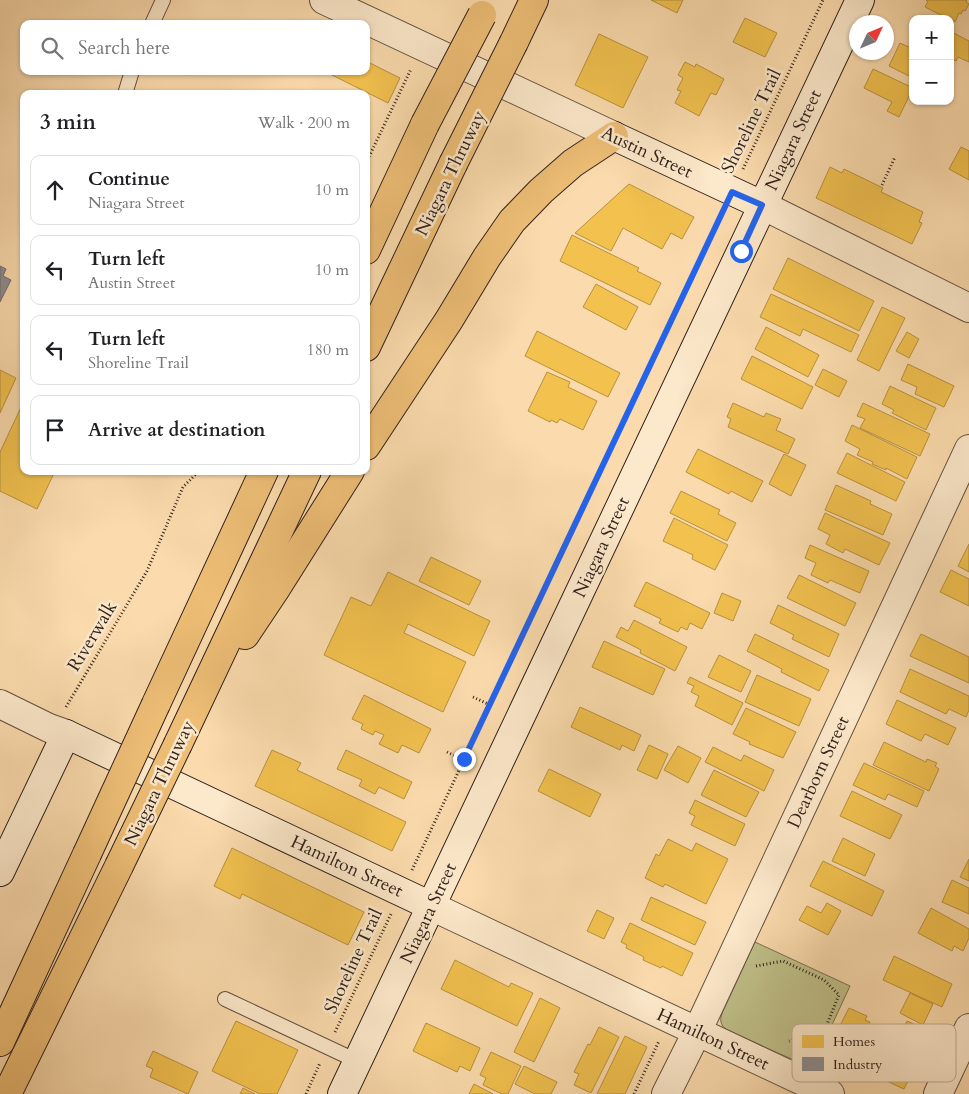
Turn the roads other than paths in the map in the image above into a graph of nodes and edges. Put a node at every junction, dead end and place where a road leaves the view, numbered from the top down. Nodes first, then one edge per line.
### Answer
1 (163, 0) edge
2 (324, 0) edge
3 (534, 0) edge
4 (860, 0) edge
5 (485, 7) edge
6 (154, 20) edge
7 (367, 20) edge
8 (370, 21) edge
9 (131, 75) edge
10 (126, 90) edge
11 (614, 136) junction
12 (762, 205) junction
13 (370, 241) edge
14 (969, 308) edge
15 (370, 339) edge
16 (370, 440) edge
17 (969, 449) edge
18 (262, 475) edge
19 (305, 475) edge
20 (347, 475) edge
21 (0, 704) edge
22 (196, 706) junction
23 (58, 731) junction
24 (0, 872) edge
25 (431, 906) junction
26 (225, 999) dead end
27 (969, 1028) edge
28 (697, 1032) junction
29 (0, 1042) edge
30 (956, 1056) edge
31 (357, 1062) junction
32 (792, 1076) edge
33 (804, 1082) edge
34 (944, 1082) edge
35 (7, 1094) edge
36 (342, 1094) edge
37 (666, 1094) edge
38 (830, 1094) edge
39 (938, 1094) edge

1 - 6 lane
2 - 7 main road, Austin Street
3 - 15 highway, Niagara Thruway, bridge
4 - 12 main road, Niagara Street
5 - 13 highway, bridge
8 - 11 main road, Austin Street
9 - 10 lane
11 - 12 main road, Austin Street
11 - 16 highway
12 - 14 main road, Austin Street
12 - 25 main road, Niagara Street
17 - 28 main road, Dearborn Street
18 - 29 highway, Niagara Thruway, bridge
19 - 22 highway, Niagara Thruway
20 - 22 highway
21 - 23 main road, Hamilton Street
22 - 35 highway, Niagara Thruway, bridge
23 - 24 main road
23 - 25 main road, Hamilton Street
25 - 28 main road, Hamilton Street
25 - 31 main road, Niagara Street
26 - 31 lane
27 - 30 main road
28 - 32 main road, Hamilton Street
28 - 37 main road, Dearborn Street
31 - 36 main road, Niagara Street
33 - 38 main road, Hamilton Street
34 - 39 main road

